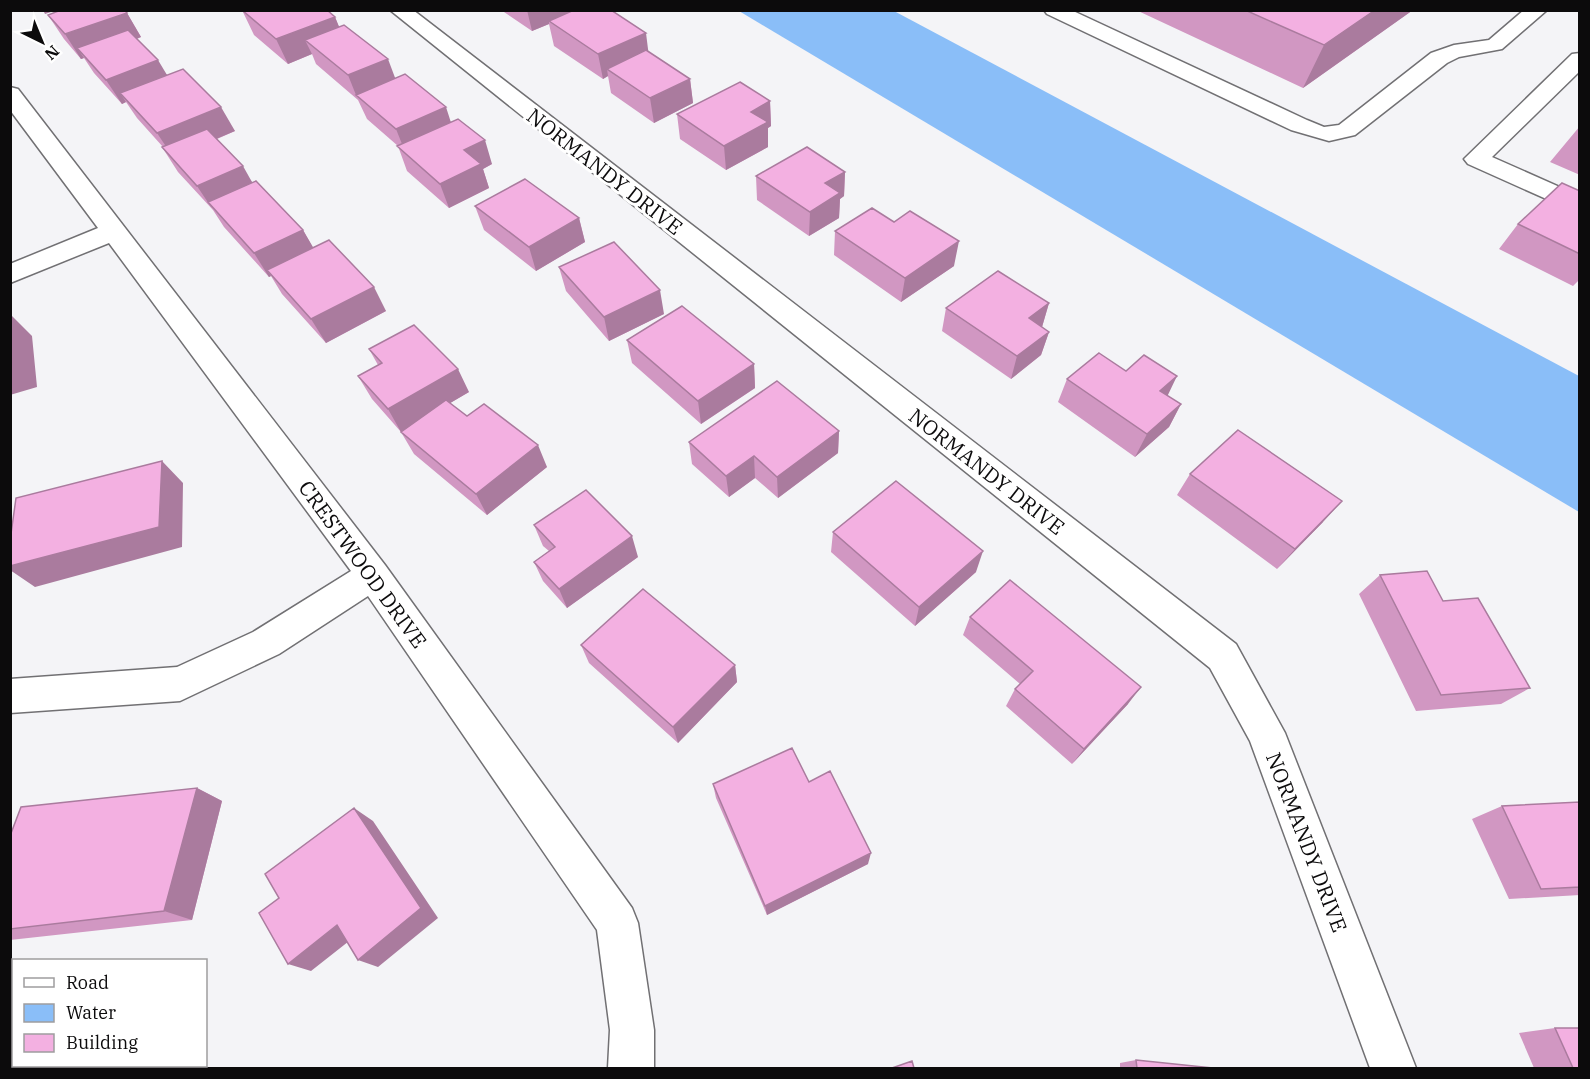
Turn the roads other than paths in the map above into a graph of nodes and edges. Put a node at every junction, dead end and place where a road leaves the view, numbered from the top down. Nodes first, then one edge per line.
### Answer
1 (400, 10) edge
2 (1054, 10) edge
3 (1526, 13) edge
4 (1580, 59) edge
5 (10, 94) edge
6 (1580, 206) edge
7 (114, 231) junction
8 (10, 274) edge
9 (374, 575) junction
10 (10, 696) edge
11 (631, 1068) edge
12 (1393, 1068) edge

1 - 12 street, NORMANDY DRIVE
2 - 3 street
4 - 6 street
5 - 7 street, CRESTWOOD DRIVE
7 - 8 street
7 - 9 street, CRESTWOOD DRIVE
9 - 10 street
9 - 11 street, CRESTWOOD DRIVE

